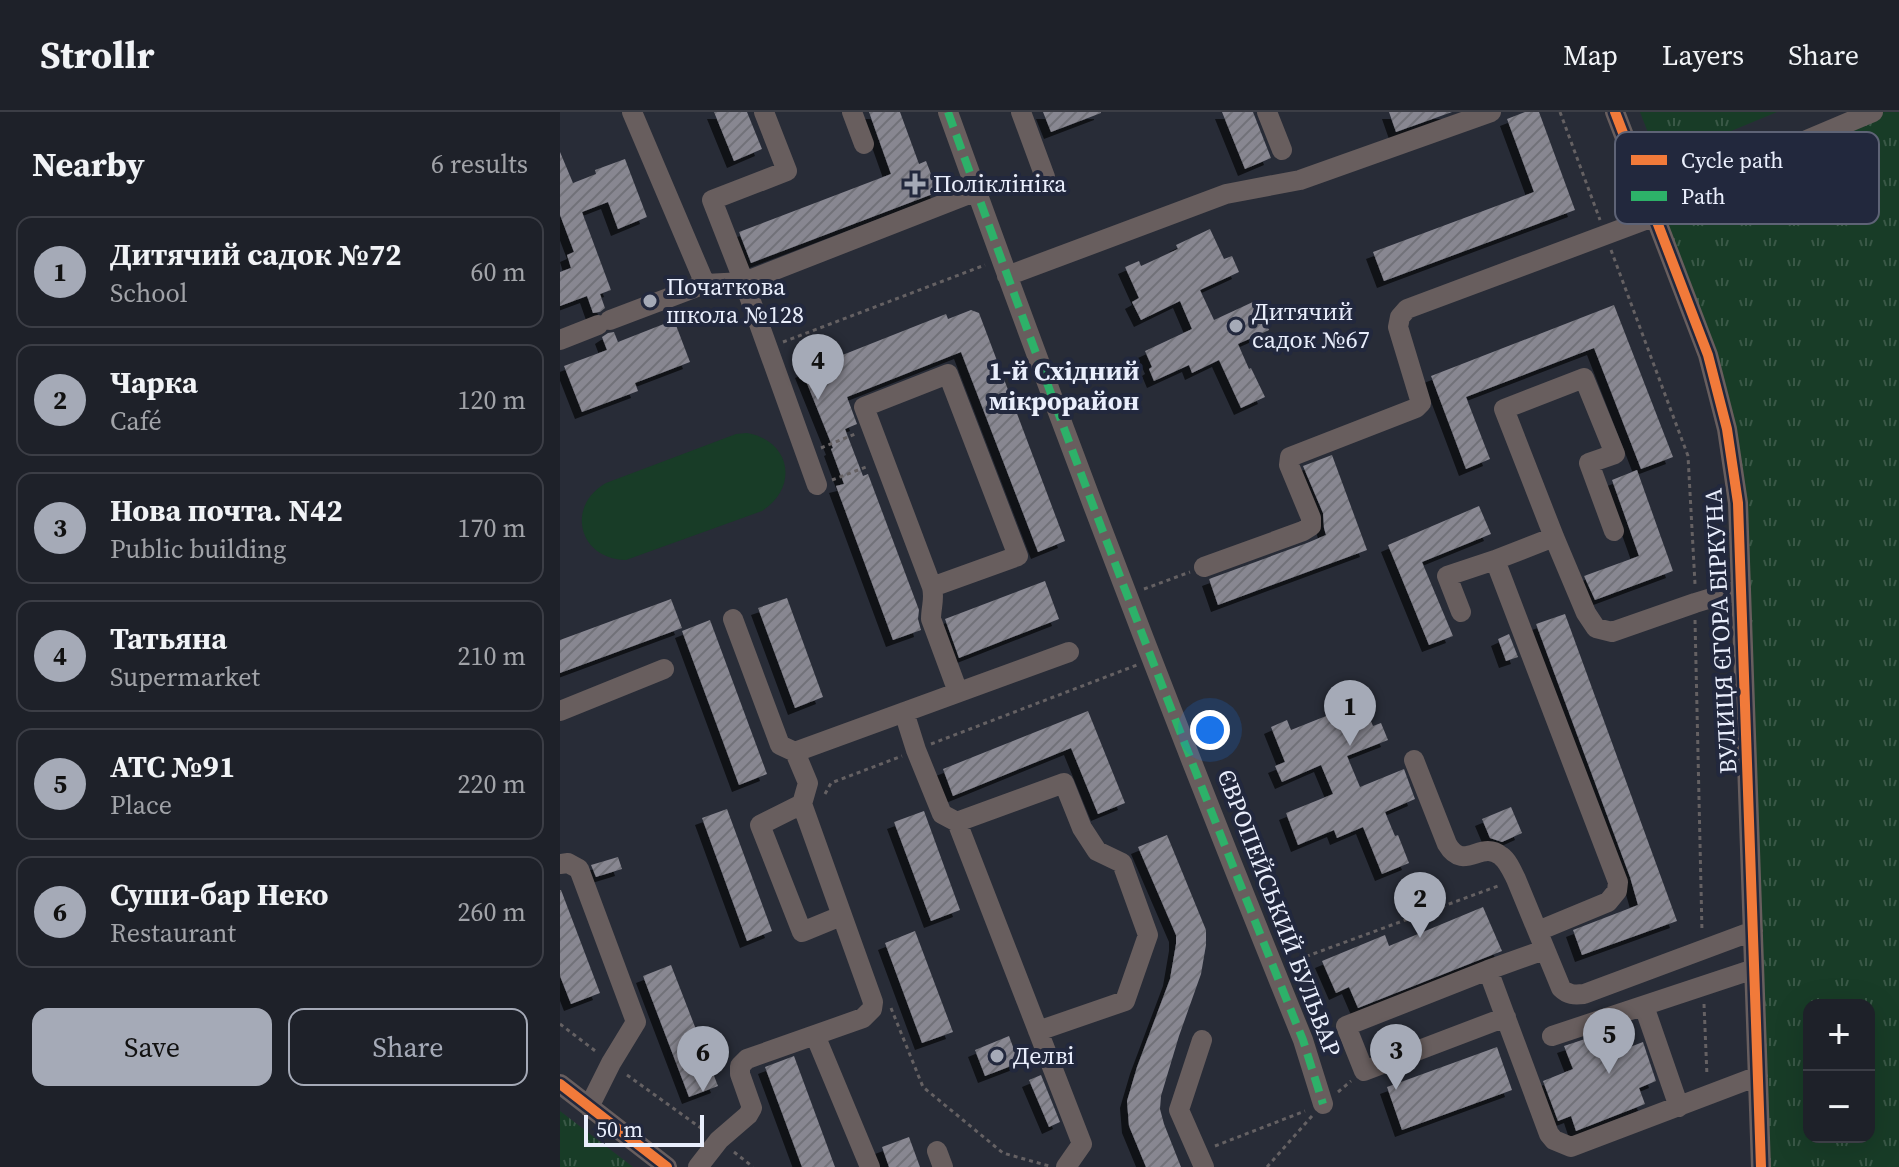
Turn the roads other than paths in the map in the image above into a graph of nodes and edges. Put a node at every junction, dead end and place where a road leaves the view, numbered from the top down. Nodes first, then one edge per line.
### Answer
1 (632, 112) edge
2 (764, 112) edge
3 (852, 112) edge
4 (948, 112) edge
5 (1021, 112) edge
6 (1267, 112) edge
7 (1491, 112) edge
8 (1615, 112) edge
9 (1873, 112) edge
10 (1623, 132) edge
11 (1828, 132) edge
12 (864, 144) dead end
13 (1282, 150) dead end
14 (1045, 177) dead end
15 (977, 191) junction
16 (1619, 224) edge
17 (1659, 224) edge
18 (1004, 267) junction
19 (744, 282) junction
20 (705, 284) junction
21 (560, 340) edge
22 (817, 485) road end
23 (1614, 531) dead end
24 (1554, 537) junction
25 (1495, 560) junction
26 (1204, 567) road end
27 (932, 587) junction
28 (1741, 589) junction
29 (1461, 612) dead end
30 (733, 619) dead end
31 (1069, 652) dead end
32 (664, 669) dead end
33 (958, 692) junction
34 (560, 711) edge
35 (904, 712) junction
36 (795, 752) junction
37 (1414, 760) dead end
38 (811, 804) junction
39 (957, 822) junction
40 (560, 864) edge
41 (841, 916) junction
42 (1753, 931) junction
43 (1541, 940) junction
44 (1754, 969) junction
45 (1488, 970) junction
46 (1644, 1006) junction
47 (1506, 1017) junction
48 (1038, 1031) junction
49 (815, 1035) junction
50 (1552, 1036) dead end
51 (1202, 1040) dead end
52 (1758, 1076) junction
53 (560, 1084) edge
54 (1323, 1104) road end
55 (589, 1107) junction
56 (1679, 1107) junction
57 (1201, 1160) edge
58 (667, 1167) edge
59 (698, 1167) edge
60 (870, 1167) edge
61 (1066, 1167) edge
62 (1761, 1167) edge

1 - 20 street
2 - 19 street
3 - 12 street
4 - 15 street, ЄВРОПЕЙСЬКИЙ БУЛЬВАР
5 - 14 street
6 - 13 street
7 - 18 street
8 - 10 street, ВУЛИЦЯ ЄГОРА БІРКУНА
9 - 11 street
15 - 18 street, ЄВРОПЕЙСЬКИЙ БУЛЬВАР
15 - 19 street
16 - 26 street
17 - 28 street, ВУЛИЦЯ ЄГОРА БІРКУНА
18 - 54 street, ЄВРОПЕЙСЬКИЙ БУЛЬВАР
19 - 20 street
19 - 22 street
20 - 21 street
23 - 24 street
24 - 25 street
24 - 28 street
25 - 29 street
25 - 43 street
27 - 27 street
27 - 33 street
28 - 42 street, ВУЛИЦЯ ЄГОРА БІРКУНА
30 - 36 street
31 - 33 street
32 - 34 street
33 - 35 street
35 - 36 street
35 - 39 street
36 - 38 street
37 - 43 street
38 - 41 street
38 - 41 street
39 - 48 street
39 - 48 street
40 - 55 street
41 - 49 street
42 - 43 street
42 - 44 street, ВУЛИЦЯ ЄГОРА БІРКУНА
43 - 45 street
44 - 46 street
44 - 52 street, ВУЛИЦЯ ЄГОРА БІРКУНА
45 - 47 street
45 - 47 street
46 - 50 street
46 - 56 street
47 - 56 street
48 - 61 street
49 - 59 street
49 - 60 street
51 - 57 street
52 - 56 street
52 - 62 street, ВУЛИЦЯ ЄГОРА БІРКУНА
53 - 55 street
55 - 58 street

